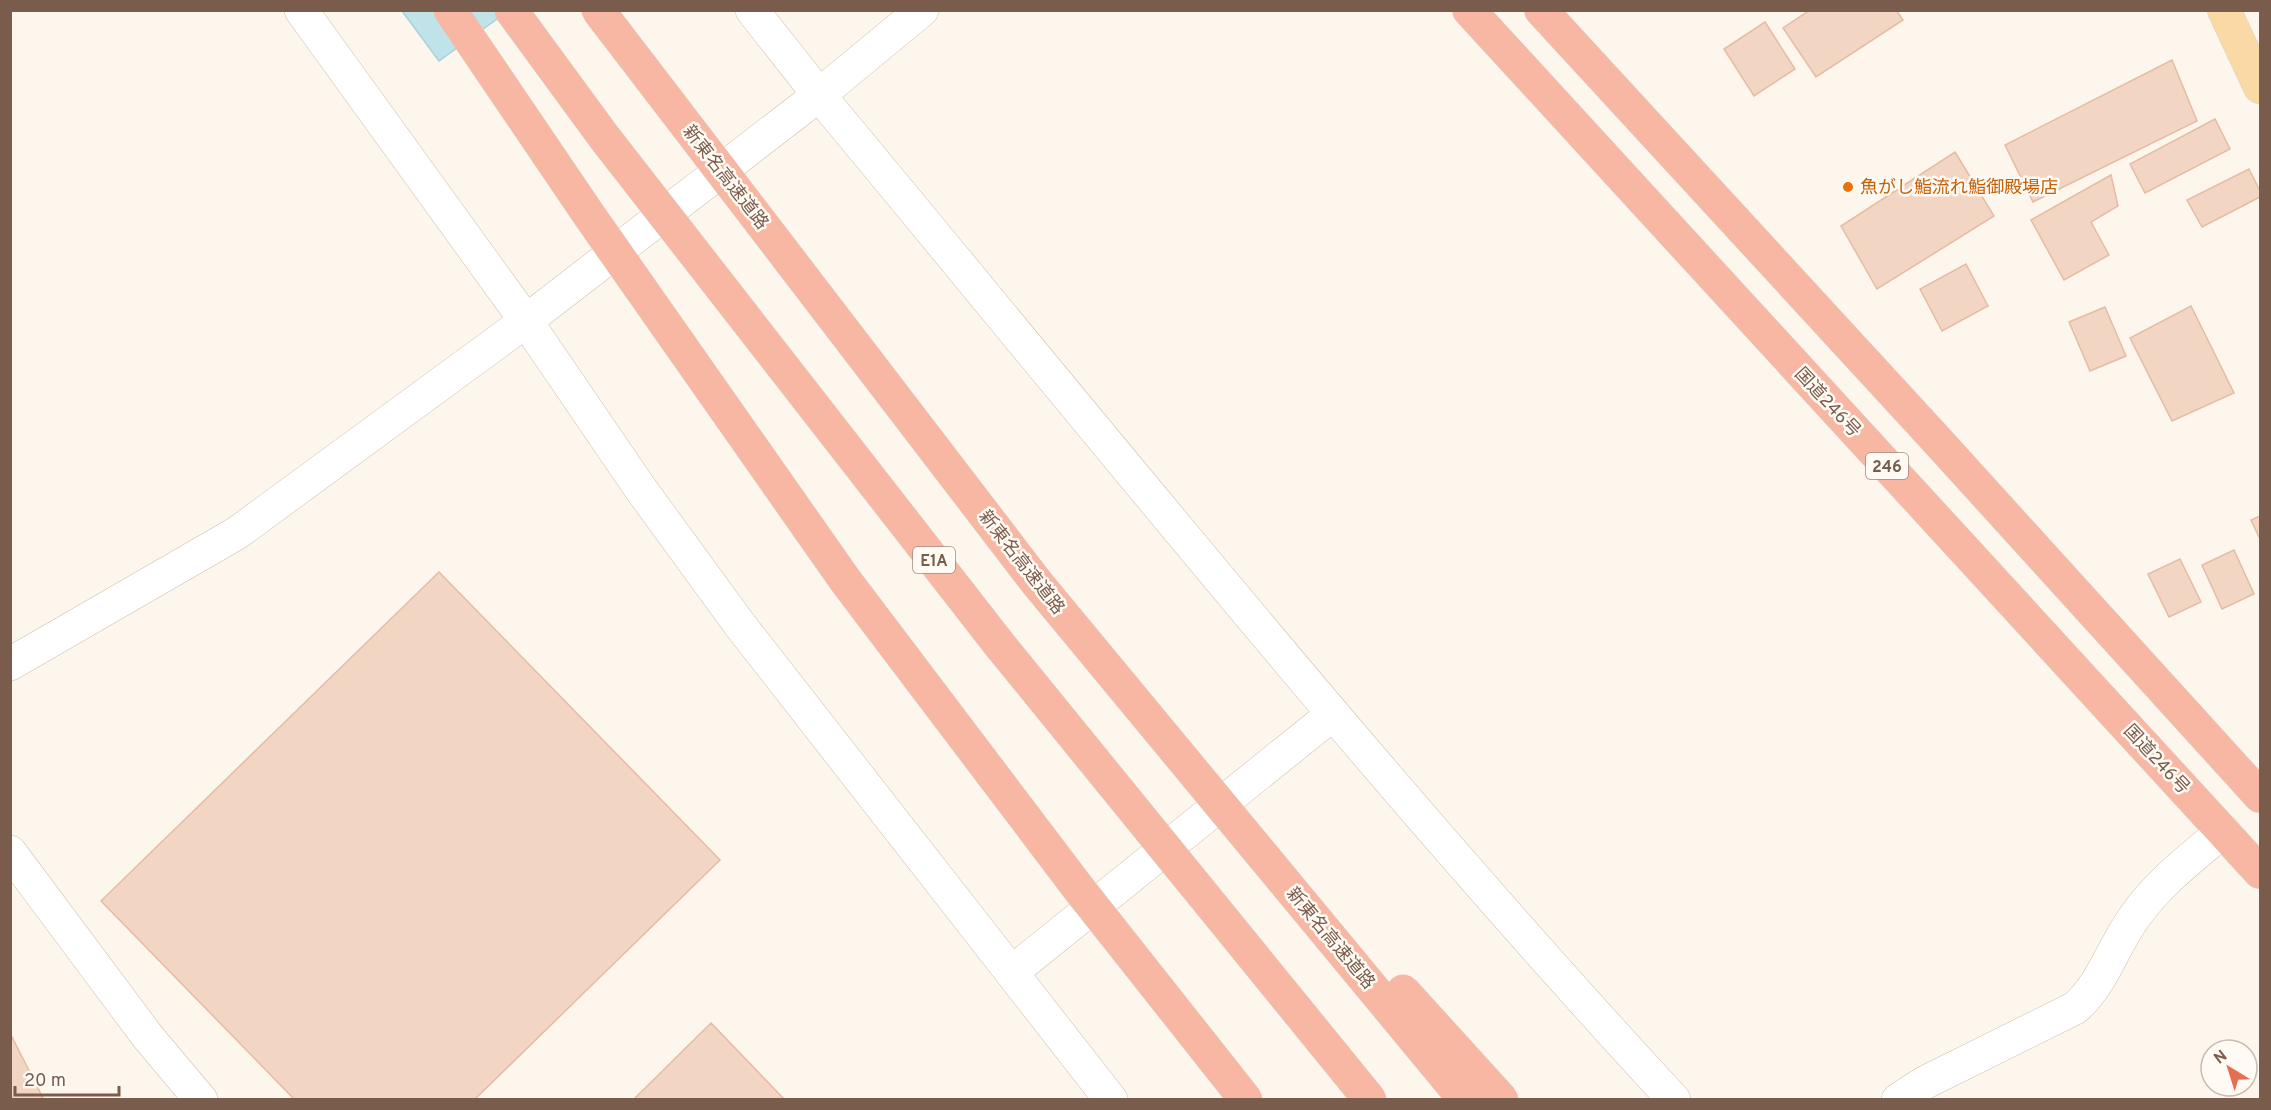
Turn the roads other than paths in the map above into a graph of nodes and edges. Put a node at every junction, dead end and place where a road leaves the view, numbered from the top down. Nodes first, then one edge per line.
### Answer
1 (301, 10) edge
2 (450, 10) edge
3 (511, 10) edge
4 (598, 10) edge
5 (752, 10) edge
6 (922, 10) edge
7 (1469, 10) edge
8 (1541, 10) edge
9 (2224, 10) edge
10 (2260, 87) edge
11 (819, 95) junction
12 (526, 321) junction
13 (1037, 584) junction
14 (10, 664) edge
15 (1333, 714) junction
16 (2260, 796) edge
17 (2223, 831) junction
18 (10, 852) edge
19 (2260, 872) edge
20 (1012, 972) junction
21 (201, 1100) edge
22 (1111, 1100) edge
23 (1246, 1100) edge
24 (1370, 1100) edge
25 (1465, 1100) edge
26 (1502, 1100) edge
27 (1674, 1100) edge
28 (1898, 1100) edge

1 - 12 street
2 - 23 highway, bridge
3 - 24 highway, E1A, bridge
4 - 13 highway, 新東名高速道路, bridge
5 - 11 street
6 - 11 street
7 - 17 highway, 国道246号 / 246
8 - 16 highway
9 - 10 main road
11 - 12 street
11 - 15 street
12 - 14 street
12 - 20 street
13 - 25 highway, 新東名高速道路, bridge
13 - 26 highway, bridge
15 - 20 street
15 - 27 street
17 - 19 highway, 国道246号 / 246
17 - 28 street
18 - 21 street
20 - 22 street

